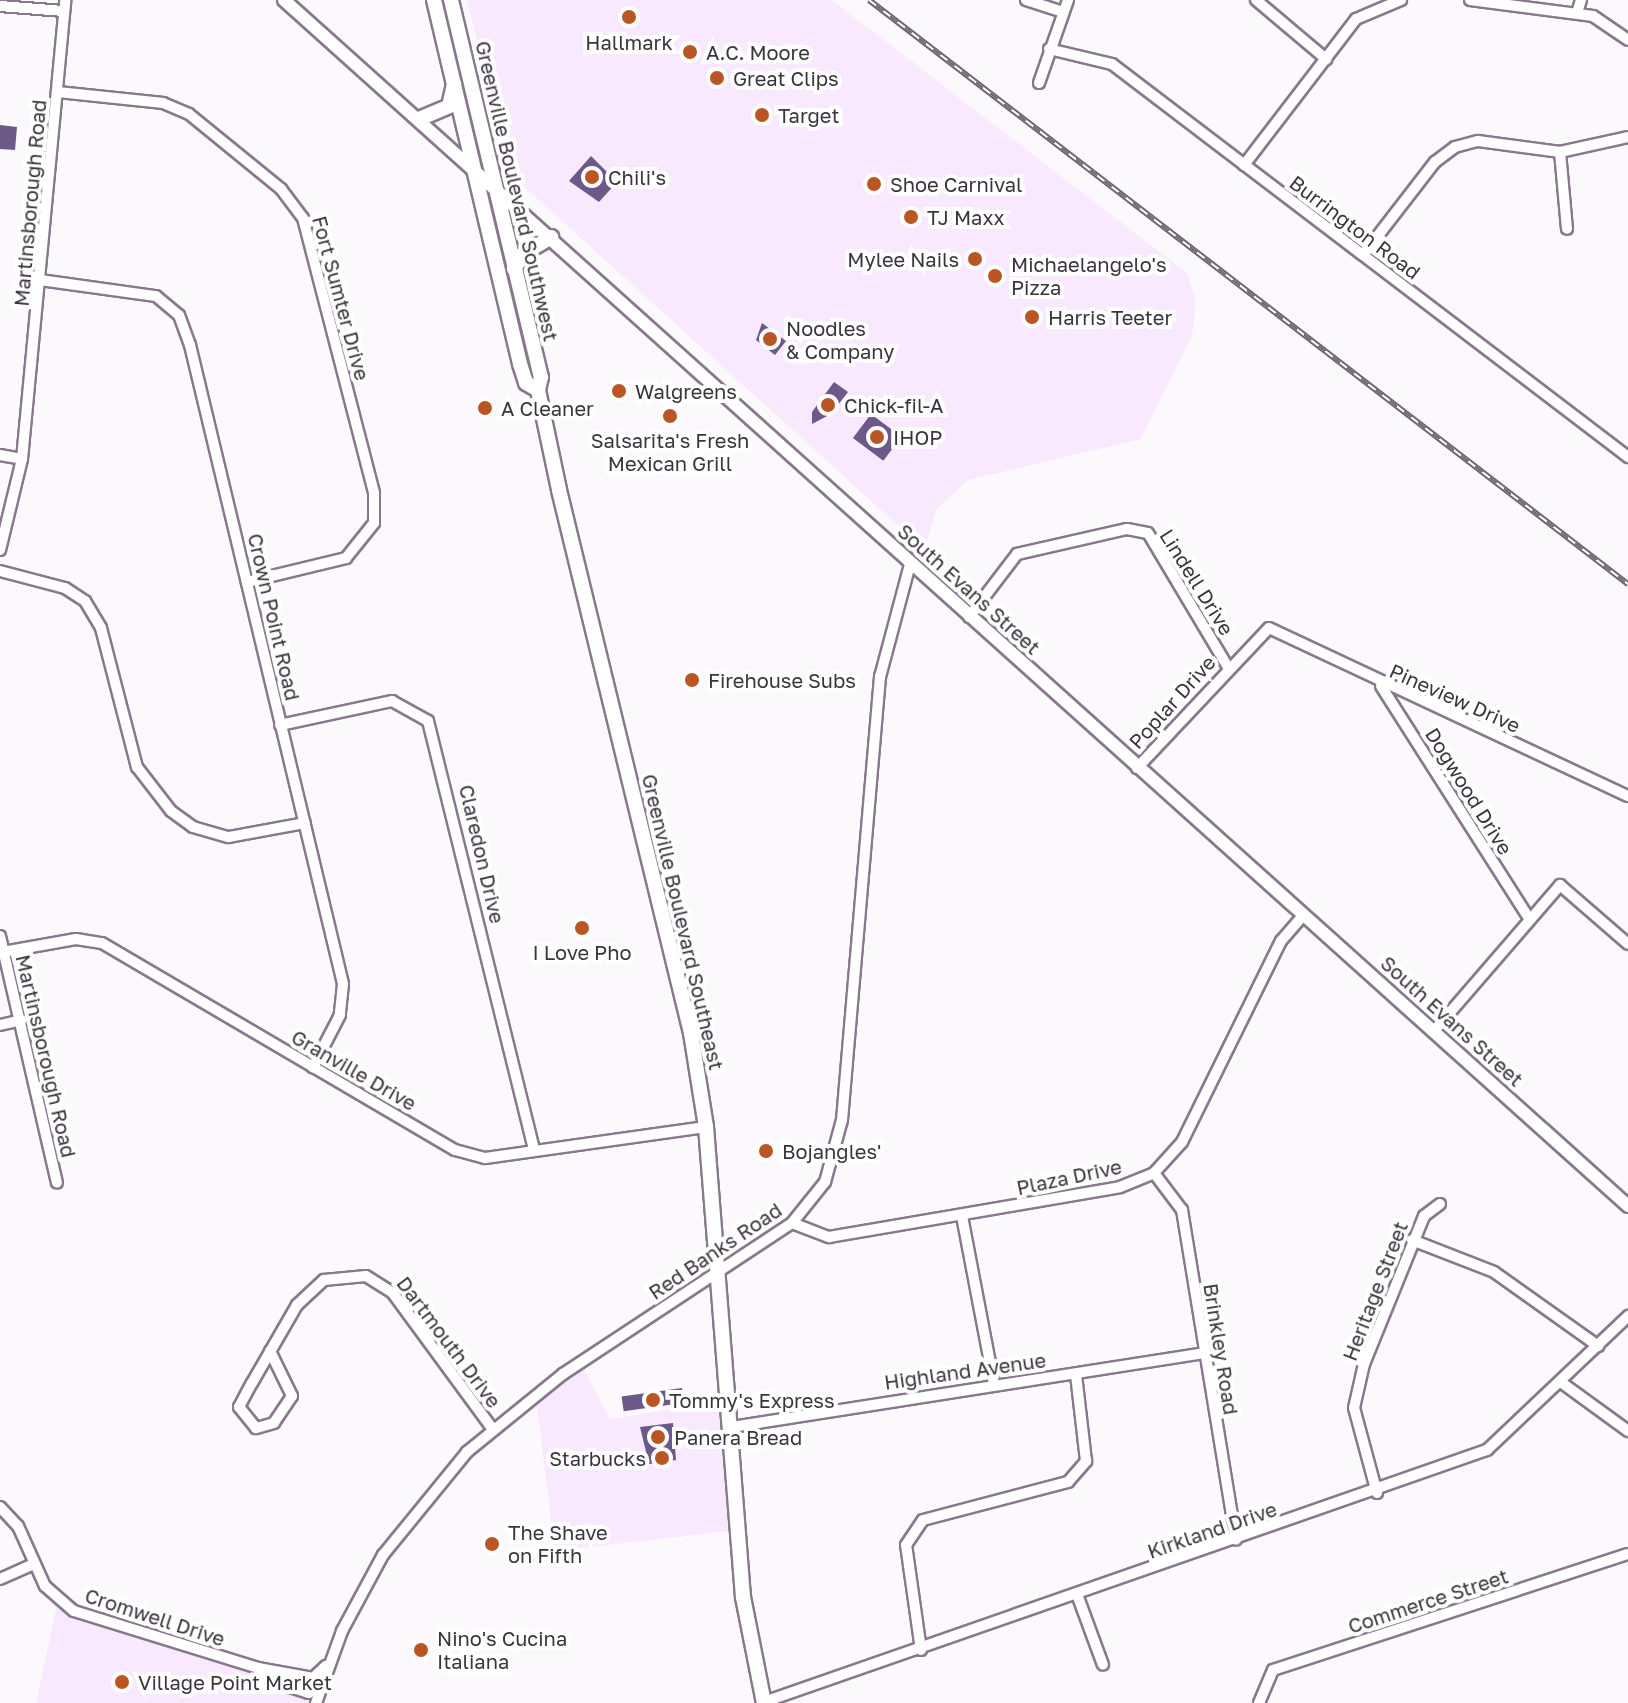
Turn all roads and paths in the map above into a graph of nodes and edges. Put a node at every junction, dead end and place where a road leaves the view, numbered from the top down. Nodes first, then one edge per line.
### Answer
1 (284, 0) edge
2 (434, 0) edge
3 (451, 0) edge
4 (1026, 0) edge
5 (1068, 0) edge
6 (1256, 0) edge
7 (1401, 0) edge
8 (1470, 0) edge
9 (1581, 0) edge
10 (0, 6) edge
11 (64, 6) edge
12 (1063, 12) junction
13 (1577, 13) junction
14 (1628, 40) edge
15 (1049, 49) junction
16 (1326, 59) junction
17 (455, 80) junction
18 (1039, 83) dead end
19 (58, 92) junction
20 (419, 119) junction
21 (1628, 137) edge
22 (1560, 152) junction
23 (1244, 165) junction
24 (475, 170) junction
25 (493, 186) junction
26 (1567, 229) dead end
27 (551, 237) junction
28 (1363, 255) junction
29 (514, 269) junction
30 (40, 280) junction
31 (538, 390) junction
32 (0, 455) edge
33 (1628, 457) edge
34 (22, 459) junction
35 (0, 550) edge
36 (910, 564) junction
37 (0, 571) edge
38 (247, 582) junction
39 (969, 617) junction
40 (1269, 628) joint
41 (1228, 667) junction
42 (1380, 684) junction
43 (280, 725) junction
44 (1137, 768) junction
45 (1628, 796) edge
46 (305, 823) junction
47 (1303, 916) junction
48 (1528, 917) junction
49 (0, 936) edge
50 (1628, 944) edge
51 (3, 952) junction
52 (21, 1020) junction
53 (0, 1025) edge
54 (1434, 1031) junction
55 (313, 1067) junction
56 (706, 1127) junction
57 (534, 1148) junction
58 (1154, 1173) junction
59 (57, 1183) dead end
60 (1440, 1204) dead end
61 (1628, 1206) edge
62 (962, 1216) junction
63 (792, 1223) junction
64 (1412, 1240) junction
65 (719, 1274) junction
66 (1628, 1316) edge
67 (1598, 1346) junction
68 (270, 1351) junction
69 (1202, 1353) junction
70 (1076, 1374) junction
71 (994, 1383) junction
72 (1562, 1383) junction
73 (732, 1427) junction
74 (492, 1428) junction
75 (1628, 1431) edge
76 (1377, 1493) junction
77 (0, 1507) edge
78 (1236, 1540) junction
79 (1628, 1554) edge
80 (33, 1564) junction
81 (0, 1579) edge
82 (1078, 1597) junction
83 (921, 1650) junction
84 (327, 1665) junction
85 (1103, 1665) dead end
86 (764, 1702) edge
87 (316, 1703) edge
88 (1259, 1703) edge

1 - 20 main road, South Evans Street
2 - 17 highway, Greenville Boulevard Southwest
3 - 25 highway, Greenville Boulevard Southwest
4 - 12 street
5 - 12 street
6 - 16 street
7 - 16 street
8 - 13 street
9 - 13 street
10 - 11 street
11 - 19 street, Martinsborough Road
12 - 15 street
13 - 14 street
15 - 18 street
15 - 23 street, Burrington Road
16 - 23 street
17 - 20 highway
17 - 24 highway, Greenville Boulevard Southwest
19 - 30 street, Martinsborough Road
19 - 38 street, Fort Sumter Drive
20 - 24 main road, South Evans Street
21 - 22 street
22 - 26 street
22 - 28 street
23 - 28 street, Burrington Road
24 - 25 main road, South Evans Street
24 - 31 highway, Greenville Boulevard Southeast
25 - 27 main road, South Evans Street
25 - 29 highway, Greenville Boulevard Southwest
27 - 29 highway
27 - 36 main road, South Evans Street
28 - 33 street, Burrington Road
29 - 31 highway, Greenville Boulevard Southwest
30 - 34 street, Martinsborough Road
30 - 38 street, Crown Point Road
31 - 56 highway, Greenville Boulevard Southeast
32 - 34 street
34 - 35 street, Martinsborough Road
36 - 39 main road, South Evans Street
36 - 63 street, Red Banks Road
37 - 46 street
38 - 43 street, Crown Point Road
39 - 41 street, Lindell Drive
39 - 44 main road, South Evans Street
40 - 41 street, Poplar Drive
40 - 42 street, Pineview Drive
41 - 44 street, Poplar Drive
42 - 45 street, Pineview Drive
42 - 48 street, Dogwood Drive
43 - 46 street, Crown Point Road
43 - 57 street, Claredon Drive
44 - 47 main road, South Evans Street
46 - 55 street, Crown Point Road
47 - 54 main road, South Evans Street
47 - 58 street, Plaza Drive
48 - 50 street
48 - 54 street
49 - 51 street, Martinsborough Road
51 - 52 street, Martinsborough Road
51 - 55 street, Granville Drive
52 - 53 street
52 - 59 street, Martinsborough Road
54 - 61 main road, South Evans Street
55 - 57 street, Granville Drive
56 - 57 street, Granville Drive
56 - 65 highway, Greenville Boulevard Southeast
58 - 62 street, Plaza Drive
58 - 69 street, Brinkley Road
60 - 64 street, Heritage Street
62 - 63 street, Plaza Drive
62 - 71 street
63 - 65 street, Red Banks Road
64 - 67 street
64 - 76 street, Heritage Street
65 - 73 highway, Greenville Boulevard Southeast
65 - 74 street, Red Banks Road
66 - 67 street, Kirkland Drive
67 - 72 street, Kirkland Drive
68 - 68 street, Dartmouth Drive
68 - 74 street, Dartmouth Drive
69 - 70 street, Highland Avenue
69 - 78 street, Brinkley Road
70 - 71 street, Highland Avenue
70 - 83 street
71 - 73 street, Highland Avenue
72 - 75 street
72 - 76 street, Kirkland Drive
73 - 86 highway, Greenville Boulevard Southeast
74 - 84 street, Red Banks Road
76 - 78 street, Kirkland Drive
77 - 80 street, Cromwell Drive
78 - 82 street, Kirkland Drive
79 - 88 street, Commerce Street
80 - 81 street
80 - 84 street, Cromwell Drive
82 - 83 street, Kirkland Drive
82 - 85 street
83 - 86 street, Kirkland Drive
84 - 87 street, Red Banks Road

